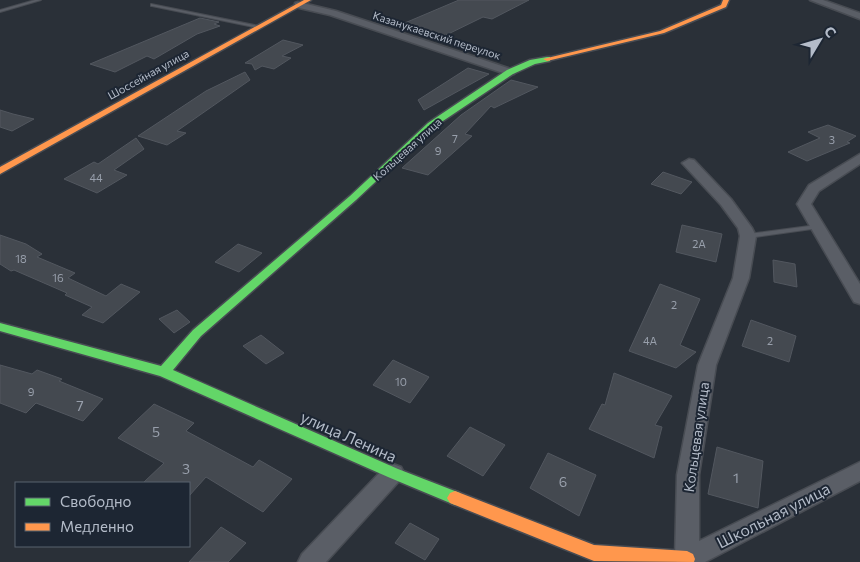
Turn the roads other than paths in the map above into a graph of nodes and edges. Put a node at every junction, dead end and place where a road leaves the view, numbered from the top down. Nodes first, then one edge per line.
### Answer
1 (39, 0) edge
2 (726, 0) edge
3 (814, 0) edge
4 (303, 3) edge
5 (152, 6) dead end
6 (0, 11) edge
7 (860, 16) edge
8 (259, 27) junction
9 (510, 72) junction
10 (860, 158) edge
11 (689, 163) dead end
12 (0, 171) edge
13 (817, 227) junction
14 (748, 236) junction
15 (860, 298) edge
16 (0, 326) edge
17 (164, 372) junction
18 (860, 472) edge
19 (393, 473) junction
20 (687, 559) junction
21 (310, 562) edge

1 - 6 lane
2 - 9 street, Кольцевая улица
3 - 7 street
4 - 8 street, Шоссейная улица
4 - 9 street, Казанукаевский переулок
5 - 8 lane
8 - 12 street, Шоссейная улица
9 - 17 street, Кольцевая улица
10 - 13 street
11 - 14 street
13 - 14 lane
13 - 15 street
14 - 20 street, Кольцевая улица
16 - 17 street, улица Ленина
17 - 19 street, улица Ленина
18 - 20 street, Школьная улица
19 - 20 street, улица Ленина
19 - 21 street

